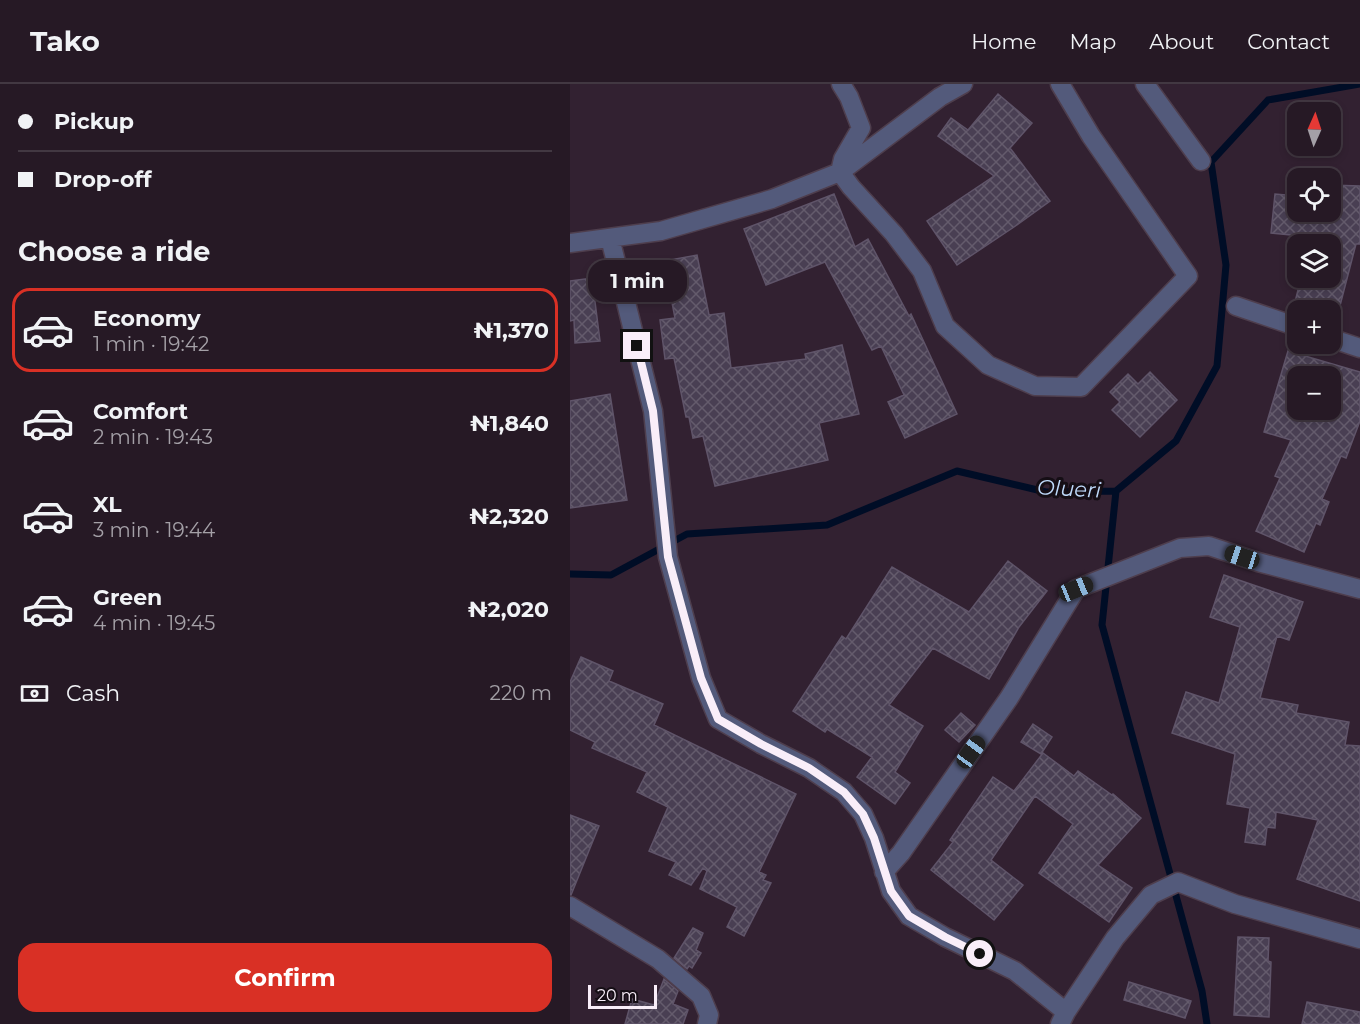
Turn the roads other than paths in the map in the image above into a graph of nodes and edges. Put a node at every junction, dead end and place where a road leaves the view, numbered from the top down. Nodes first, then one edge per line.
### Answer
1 (841, 84) edge
2 (963, 84) edge
3 (1060, 84) edge
4 (1145, 84) edge
5 (1201, 160) dead end
6 (840, 172) junction
7 (610, 238) junction
8 (570, 243) edge
9 (1236, 306) dead end
10 (1287, 323) edge
11 (1341, 342) edge
12 (1360, 348) edge
13 (1360, 589) edge
14 (885, 872) junction
15 (570, 906) edge
16 (1360, 939) edge
17 (1063, 1018) edge
18 (707, 1024) edge

1 - 6 street
2 - 6 street
3 - 6 street
4 - 5 street
6 - 7 street
7 - 8 street
7 - 14 street
9 - 10 street
11 - 12 street
13 - 14 street
14 - 17 street
15 - 18 street
16 - 17 street

